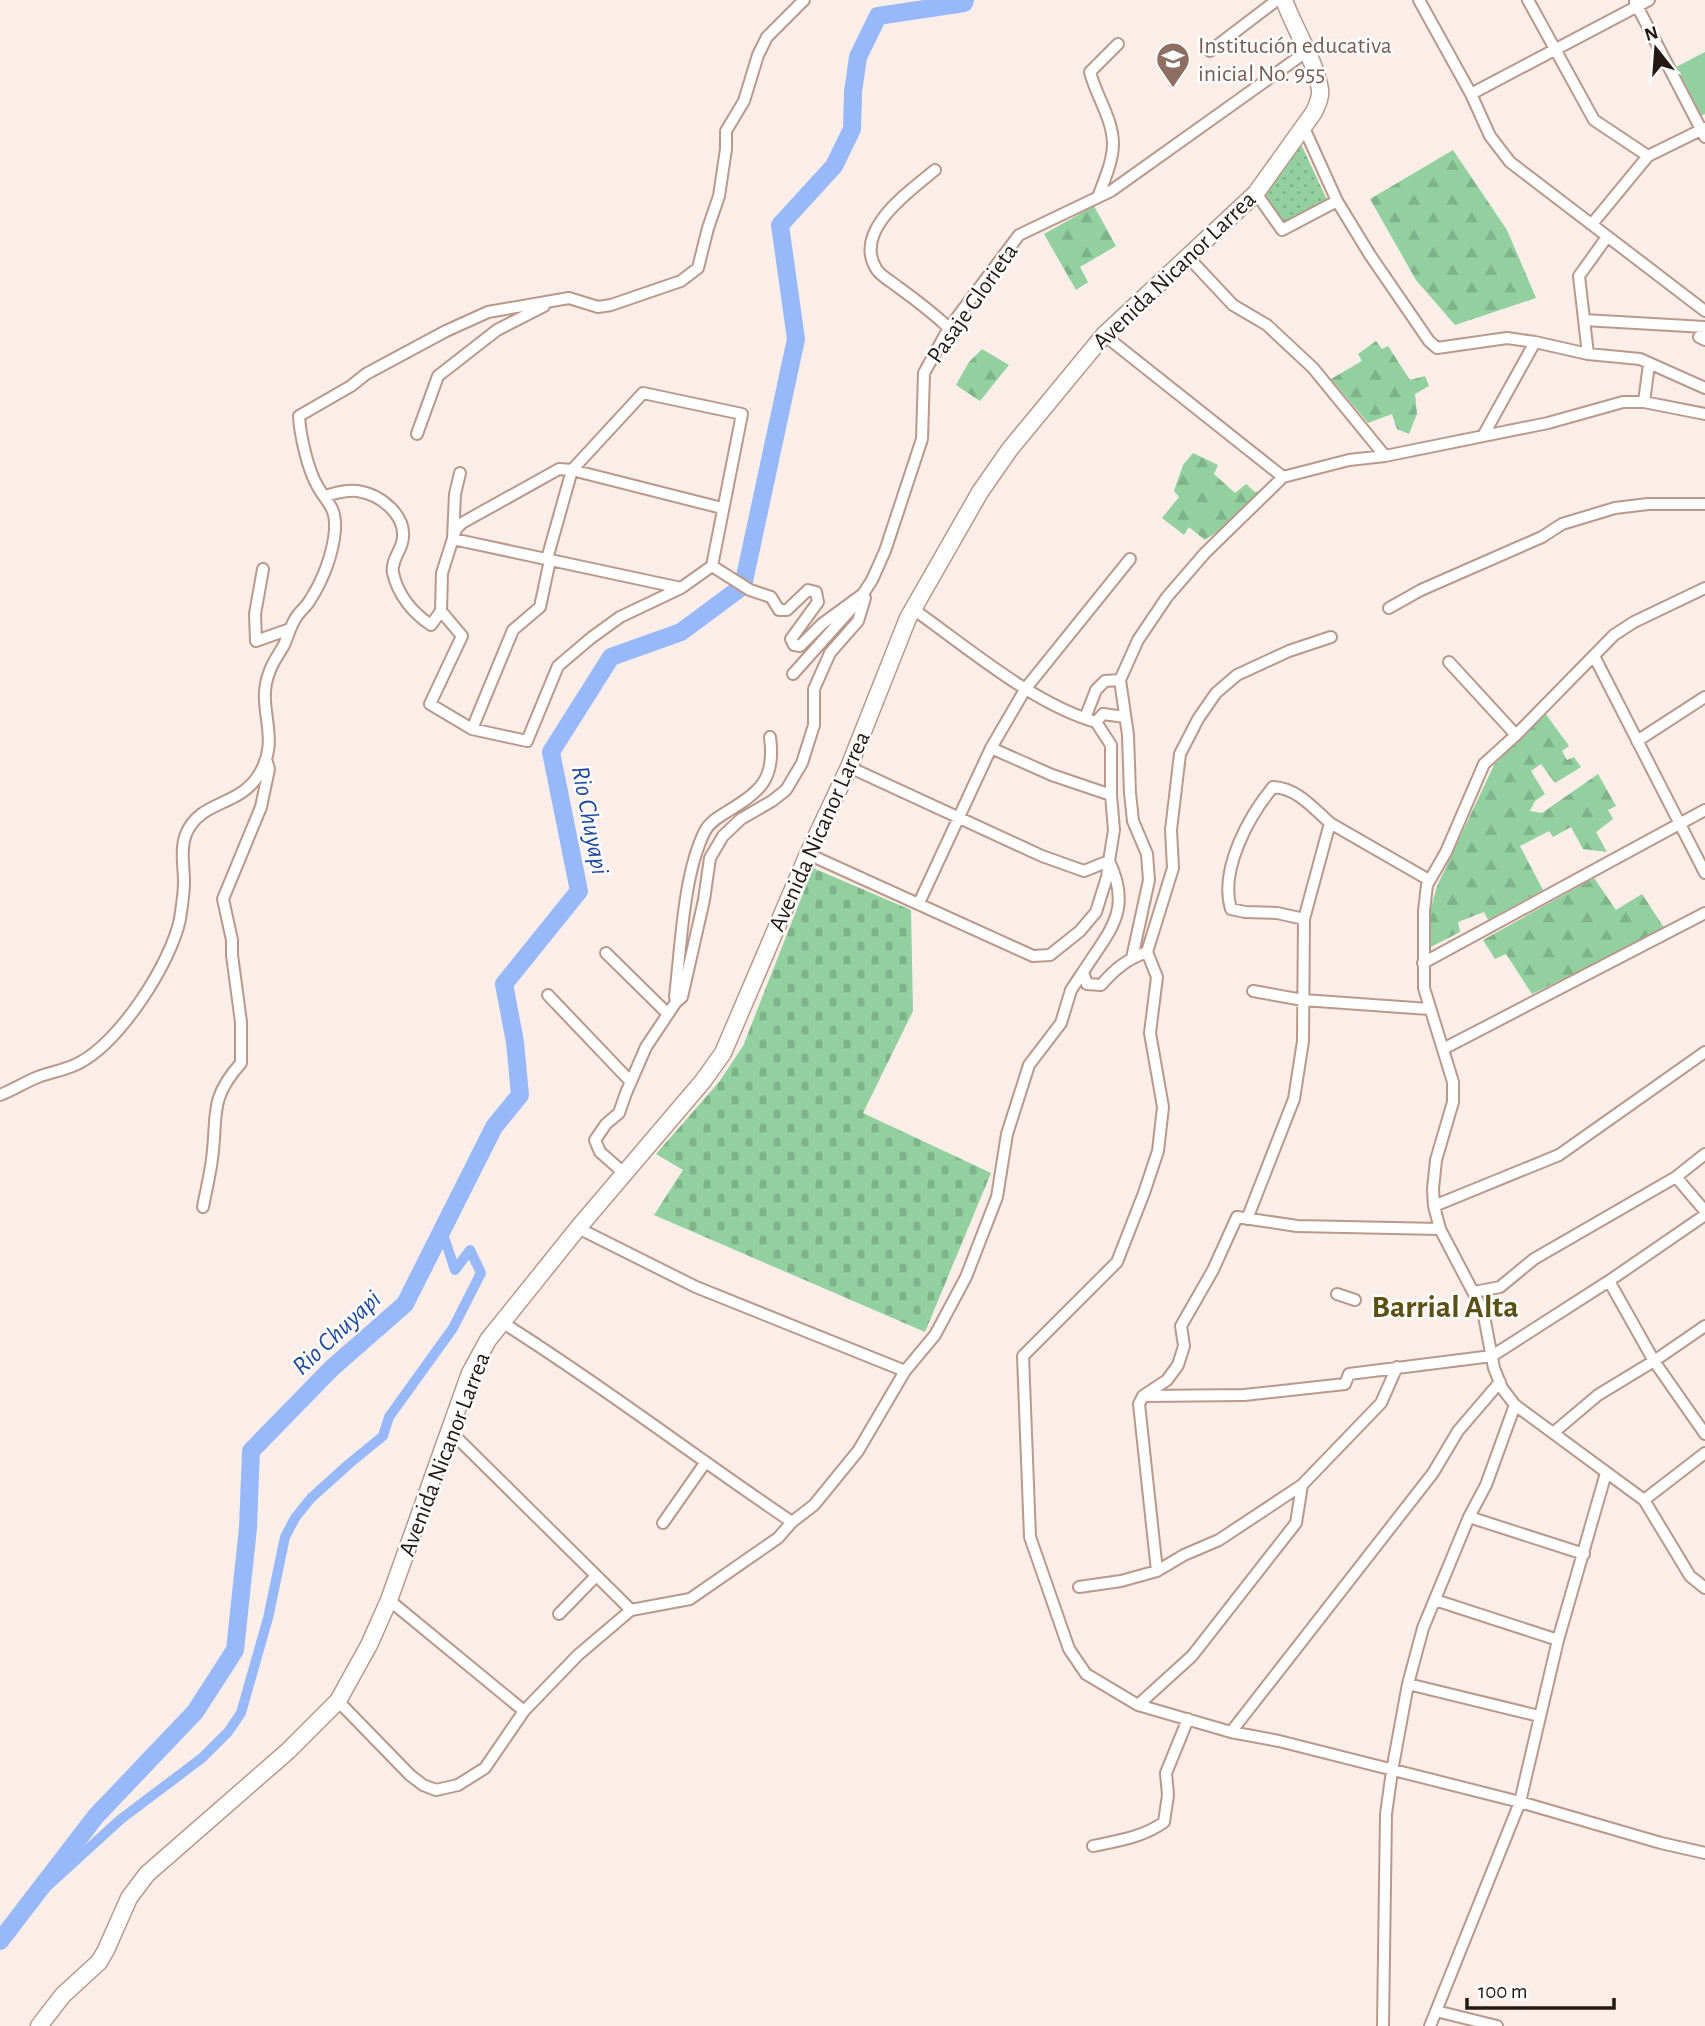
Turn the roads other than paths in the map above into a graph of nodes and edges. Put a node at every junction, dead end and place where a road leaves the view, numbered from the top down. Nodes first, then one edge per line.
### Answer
1 (804, 0) edge
2 (1277, 0) edge
3 (1283, 0) edge
4 (1419, 0) edge
5 (1528, 0) edge
6 (1649, 0) edge
7 (1636, 3) edge
8 (1118, 44) dead end
9 (1554, 48) junction
10 (1210, 51) dead end
11 (1306, 51) junction
12 (1471, 94) junction
13 (1304, 128) junction
14 (1704, 132) edge
15 (1648, 156) junction
16 (935, 170) dead end
17 (1256, 193) junction
18 (1098, 197) junction
19 (1337, 201) junction
20 (1592, 224) junction
21 (1607, 237) junction
22 (1188, 257) junction
23 (556, 300) junction
24 (1705, 311) edge
25 (1584, 320) junction
26 (949, 328) junction
27 (1705, 330) edge
28 (1104, 335) junction
29 (1705, 340) edge
30 (1535, 342) junction
31 (1588, 354) junction
32 (1649, 364) junction
33 (1705, 388) edge
34 (1644, 402) junction
35 (1705, 414) edge
36 (417, 434) dead end
37 (1483, 436) junction
38 (1385, 456) junction
39 (572, 470) junction
40 (460, 473) dead end
41 (1283, 477) junction
42 (325, 496) junction
43 (1705, 504) edge
44 (722, 508) junction
45 (453, 539) junction
46 (1130, 559) dead end
47 (548, 560) junction
48 (712, 566) junction
49 (263, 569) dead end
50 (681, 588) junction
51 (1705, 588) edge
52 (863, 594) junction
53 (1389, 608) dead end
54 (913, 609) junction
55 (441, 611) junction
56 (290, 629) junction
57 (1331, 637) dead end
58 (1594, 656) junction
59 (1449, 662) dead end
60 (793, 674) dead end
61 (1120, 680) junction
62 (1026, 688) junction
63 (1705, 697) edge
64 (1125, 717) junction
65 (1091, 720) junction
66 (472, 729) junction
67 (1516, 735) junction
68 (771, 737) dead end
69 (1637, 741) junction
70 (991, 748) junction
71 (266, 759) junction
72 (849, 767) junction
73 (1111, 795) junction
74 (1705, 810) edge
75 (958, 816) junction
76 (1330, 823) junction
77 (1679, 824) junction
78 (808, 855) junction
79 (1109, 861) junction
80 (1705, 873) edge
81 (1429, 880) junction
82 (919, 903) junction
83 (1705, 913) edge
84 (1304, 919) junction
85 (1147, 952) junction
86 (606, 953) dead end
87 (1132, 958) junction
88 (1423, 963) junction
89 (1083, 972) junction
90 (1253, 990) dead end
91 (548, 995) dead end
92 (1303, 1000) junction
93 (676, 1002) junction
94 (1429, 1009) junction
95 (668, 1014) junction
96 (1443, 1049) junction
97 (1705, 1052) edge
98 (631, 1082) junction
99 (0, 1095) edge
100 (1705, 1154) edge
101 (625, 1174) junction
102 (1676, 1177) junction
103 (1434, 1206) junction
104 (203, 1207) dead end
105 (1705, 1213) edge
106 (1247, 1219) junction
107 (578, 1228) junction
108 (1440, 1229) junction
109 (1609, 1281) junction
110 (1474, 1292) junction
111 (1337, 1294) dead end
112 (1355, 1300) dead end
113 (503, 1323) junction
114 (1705, 1326) edge
115 (1492, 1356) junction
116 (1654, 1361) junction
117 (1397, 1367) junction
118 (905, 1371) junction
119 (1500, 1382) junction
120 (1143, 1396) junction
121 (1516, 1405) junction
122 (448, 1429) junction
123 (1553, 1433) junction
124 (1705, 1434) edge
125 (1705, 1453) edge
126 (705, 1464) junction
127 (1606, 1474) junction
128 (1302, 1485) junction
129 (1644, 1500) junction
130 (1469, 1517) junction
131 (792, 1522) junction
132 (663, 1523) dead end
133 (1584, 1554) junction
134 (1157, 1571) junction
135 (596, 1576) junction
136 (1079, 1587) dead end
137 (1705, 1588) edge
138 (389, 1600) junction
139 (1435, 1600) junction
140 (631, 1610) junction
141 (559, 1614) dead end
142 (1558, 1640) junction
143 (1408, 1684) junction
144 (338, 1701) junction
145 (1138, 1705) junction
146 (524, 1711) junction
147 (1539, 1716) junction
148 (1188, 1719) junction
149 (1231, 1732) junction
150 (1392, 1771) junction
151 (1520, 1802) junction
152 (1093, 1846) dead end
153 (1705, 1853) edge
154 (1436, 2011) junction
155 (39, 2026) edge
156 (1383, 2026) edge
157 (1430, 2026) edge
158 (1494, 2026) edge

1 - 23 street
2 - 10 street
3 - 11 main road, Avenida Nicanor Larrea
4 - 12 street
5 - 9 street
6 - 7 street
7 - 9 street
7 - 14 street
8 - 18 street
9 - 12 street
9 - 15 street
11 - 13 main road, Avenida Nicanor Larrea
11 - 18 street, Pasaje Glorieta
12 - 20 street
13 - 17 main road, Avenida Nicanor Larrea
13 - 19 street
14 - 15 street
15 - 20 street
16 - 26 street
17 - 19 street
17 - 22 main road, Avenida Nicanor Larrea
18 - 26 street, Pasaje Glorieta
19 - 30 street
20 - 21 street
21 - 24 street
21 - 25 street
22 - 28 main road, Avenida Nicanor Larrea
22 - 38 street
23 - 36 street
23 - 42 street
25 - 27 street
25 - 31 street
26 - 52 street, Pasaje Glorieta
27 - 29 street
28 - 41 street
28 - 54 main road, Avenida Nicanor Larrea
30 - 31 street
30 - 37 street
31 - 32 street
32 - 33 street
32 - 34 street
34 - 35 street
34 - 37 street
37 - 38 street
38 - 41 street
39 - 44 street
39 - 44 street
39 - 45 street
39 - 47 street
40 - 45 street
41 - 61 street
42 - 55 street
42 - 56 street
43 - 53 street
44 - 48 street
45 - 47 street
45 - 55 street
46 - 62 street
47 - 50 street
47 - 66 street
48 - 50 street
48 - 52 street
49 - 56 street
50 - 66 street
51 - 58 street
52 - 60 street
52 - 93 street
54 - 62 street
54 - 72 main road, Avenida Nicanor Larrea
55 - 66 street
56 - 71 street
57 - 85 street
58 - 67 street
58 - 69 street
59 - 67 street
61 - 64 street
61 - 65 street
62 - 65 street
62 - 70 street
63 - 69 street
64 - 65 street
64 - 87 street
65 - 73 street
67 - 81 street
68 - 93 street
69 - 77 street
70 - 73 street
70 - 75 street
71 - 99 street
71 - 104 street
72 - 75 street
72 - 78 main road, Avenida Nicanor Larrea
73 - 79 street
74 - 77 street
75 - 79 street
75 - 82 street
76 - 81 street
76 - 84 street
76 - 84 street
77 - 80 street
77 - 88 street
78 - 82 street
78 - 101 main road, Avenida Nicanor Larrea
79 - 82 street
79 - 89 street
81 - 88 street
83 - 96 street
84 - 92 street
85 - 87 street
85 - 145 street
86 - 95 street
87 - 89 street
88 - 94 street
89 - 118 street
90 - 92 street
91 - 98 street
92 - 94 street
92 - 106 street
93 - 95 street
94 - 96 street
95 - 98 street
96 - 103 street
97 - 103 street
98 - 101 street
100 - 102 street
101 - 107 main road, Avenida Nicanor Larrea
102 - 105 street
102 - 110 street
103 - 108 street
105 - 109 street
106 - 108 street
106 - 120 street
107 - 113 main road, Avenida Nicanor Larrea
107 - 118 street
108 - 110 street
109 - 115 street
109 - 116 street
110 - 115 street
111 - 112 street
113 - 122 main road, Avenida Nicanor Larrea
113 - 126 street
114 - 116 street
115 - 117 street
115 - 119 street
116 - 123 street
116 - 124 street
117 - 120 street
117 - 128 street
118 - 131 street
119 - 121 street
119 - 149 street
120 - 134 street
121 - 123 street
121 - 130 street
122 - 135 street
122 - 138 main road, Avenida Nicanor Larrea
123 - 127 street
125 - 129 street
126 - 131 street
126 - 132 street
127 - 129 street
127 - 133 street
128 - 134 street
128 - 145 street
129 - 137 street
130 - 133 street
130 - 139 street
131 - 140 street
133 - 142 street
134 - 136 street
135 - 140 street
135 - 141 street
138 - 144 main road, Avenida Nicanor Larrea
138 - 146 street
139 - 142 street
139 - 143 street
140 - 146 street
142 - 147 street
143 - 147 street
143 - 150 street
144 - 146 street
144 - 155 main road, Avenida Nicanor Larrea
145 - 148 street
147 - 151 street
148 - 149 street
148 - 152 street
149 - 150 street
150 - 151 street
150 - 156 street
151 - 153 street
151 - 154 street
154 - 157 street
154 - 158 street

